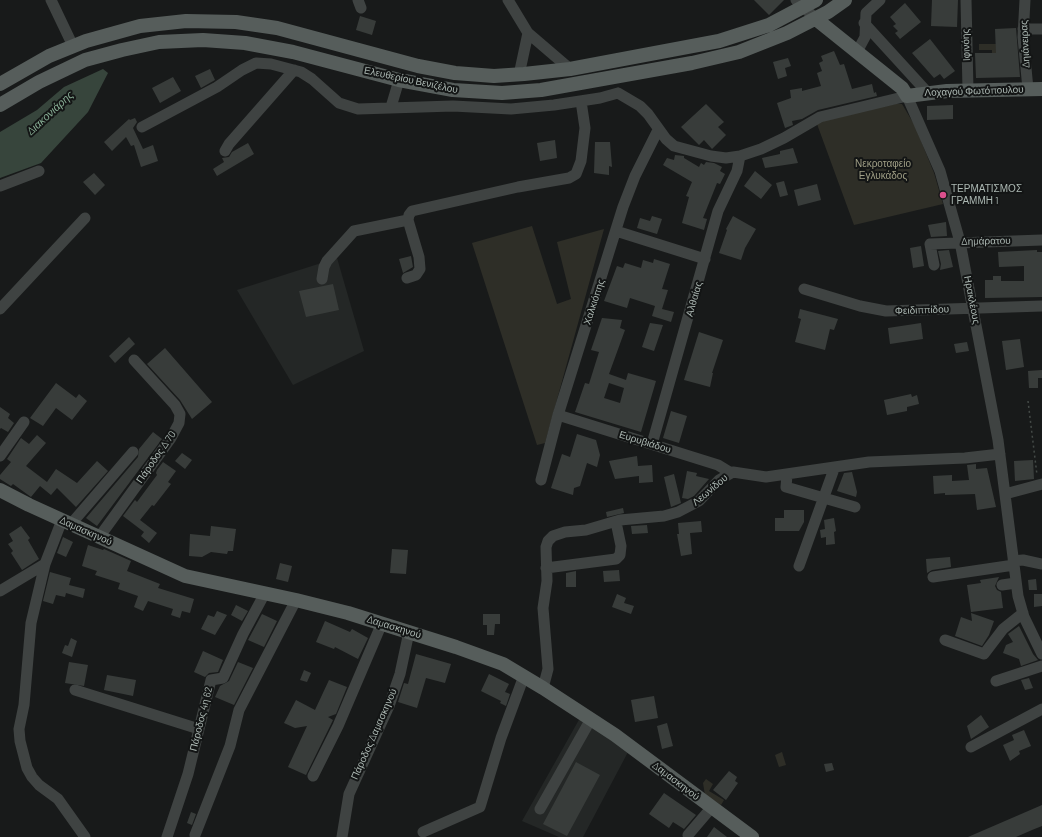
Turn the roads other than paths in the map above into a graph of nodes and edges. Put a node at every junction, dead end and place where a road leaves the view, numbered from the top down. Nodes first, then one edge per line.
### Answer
1 (51, 0) edge
2 (508, 0) edge
3 (816, 0) edge
4 (845, 0) edge
5 (880, 0) edge
6 (966, 0) edge
7 (1025, 0) edge
8 (800, 4) edge
9 (816, 19) junction
10 (864, 23) junction
11 (1023, 29) junction
12 (1042, 29) edge
13 (528, 34) junction
14 (72, 46) junction
15 (858, 52) junction
16 (570, 69) junction
17 (294, 70) junction
18 (519, 75) junction
19 (611, 78) junction
20 (399, 80) junction
21 (0, 84) edge
22 (1035, 89) edge
23 (968, 90) junction
24 (927, 92) junction
25 (618, 93) junction
26 (907, 96) junction
27 (581, 100) junction
28 (0, 105) edge
29 (391, 107) junction
30 (142, 127) dead end
31 (658, 130) junction
32 (226, 150) dead end
33 (740, 156) junction
34 (39, 171) dead end
35 (0, 186) edge
36 (85, 218) dead end
37 (408, 220) junction
38 (616, 231) junction
39 (1042, 240) edge
40 (960, 242) junction
41 (705, 259) junction
42 (934, 264) dead end
43 (407, 278) dead end
44 (322, 279) dead end
45 (804, 289) dead end
46 (1042, 306) edge
47 (974, 308) junction
48 (0, 309) edge
49 (134, 360) dead end
50 (558, 415) junction
51 (24, 422) dead end
52 (652, 444) junction
53 (133, 452) dead end
54 (1000, 454) junction
55 (0, 456) edge
56 (834, 468) junction
57 (730, 473) junction
58 (787, 475) junction
59 (541, 480) dead end
60 (1040, 485) edge
61 (0, 490) edge
62 (1005, 494) junction
63 (823, 497) junction
64 (855, 507) dead end
65 (67, 522) junction
66 (616, 522) junction
67 (100, 536) junction
68 (1013, 563) junction
69 (45, 564) junction
70 (1042, 564) edge
71 (799, 566) dead end
72 (546, 568) junction
73 (933, 577) dead end
74 (1016, 583) junction
75 (1002, 585) dead end
76 (0, 591) edge
77 (265, 593) junction
78 (296, 600) junction
79 (1023, 613) junction
80 (382, 623) junction
81 (409, 632) junction
82 (945, 640) dead end
83 (1042, 654) edge
84 (1042, 666) edge
85 (524, 676) junction
86 (996, 681) dead end
87 (543, 688) junction
88 (75, 690) dead end
89 (1042, 709) edge
90 (591, 719) junction
91 (199, 729) junction
92 (971, 747) dead end
93 (313, 776) dead end
94 (712, 807) junction
95 (540, 809) dead end
96 (423, 832) dead end
97 (688, 834) dead end
98 (195, 835) dead end
99 (85, 837) edge
100 (167, 837) edge
101 (342, 837) edge
102 (752, 837) edge

1 - 14 street
2 - 13 street
3 - 8 main road, Ελευθερίου Βενιζέλου
4 - 9 main road, Ελευθερίου Βενιζέλου
5 - 10 street
6 - 23 street, Ιφινόης
7 - 11 street, Δηιάνειρας
8 - 9 street, Ηρακλέους
8 - 16 main road, Ελευθερίου Βενιζέλου
9 - 15 main road, Ηρακλέους
9 - 19 main road, Ελευθερίου Βενιζέλου
10 - 15 street
10 - 24 street
11 - 12 street
11 - 22 street, Δηιάνειρας
13 - 16 street
13 - 18 street
14 - 18 main road, Ελευθερίου Βενιζέλου
14 - 21 main road, Ελευθερίου Βενιζέλου
15 - 26 main road, Ηρακλέους
16 - 18 main road, Ελευθερίου Βενιζέλου
17 - 29 street
17 - 30 street
17 - 32 street
19 - 20 main road, Ελευθερίου Βενιζέλου
19 - 25 street
20 - 28 main road, Ελευθερίου Βενιζέλου
20 - 29 street
22 - 23 main road, Λοχαγού Φωτόπουλου
23 - 24 main road, Λοχαγού Φωτόπουλου
24 - 26 main road, Λοχαγού Φωτόπουλου
25 - 27 street
25 - 31 street
26 - 33 street
26 - 40 street, Ηρακλέους
27 - 29 street
27 - 37 street
31 - 33 street
31 - 38 street, Χαλκιόπης
33 - 41 street, Αλθαίας
34 - 35 street
36 - 48 street
37 - 43 street
37 - 44 street
38 - 41 street
38 - 50 street, Χαλκιόπης
39 - 40 street, Δημάρατου
40 - 42 street, Δημάρατου
40 - 47 street, Ηρακλέους
41 - 52 street, Αλθαίας
45 - 47 street, Φειδιππίδου
46 - 47 street, Φειδιππίδου
47 - 54 street, Ηρακλέους
49 - 67 street, Πάροδος Δ 70
50 - 52 street, Ευρυβιάδου
50 - 59 street, Χαλκιόπης
51 - 55 street
52 - 57 street, Ευρυβιάδου
53 - 65 street
54 - 56 street, Λεωνίδου
54 - 62 street, Ηρακλέους
56 - 58 street, Λεωνίδου
56 - 63 street
57 - 58 street, Λεωνίδου
57 - 66 street, Λεωνίδου
58 - 63 street
60 - 62 street
61 - 65 main road, Δαμασκηνού
62 - 68 street, Ηρακλέους
63 - 64 street
63 - 71 street
65 - 67 main road, Δαμασκηνού
65 - 69 street
66 - 72 street, Λεωνίδου
66 - 72 street
67 - 77 main road, Δαμασκηνού
68 - 70 street
68 - 73 street
68 - 74 street, Ηρακλέους
69 - 76 street
69 - 99 street
72 - 87 street, Λεωνίδου
74 - 75 street
74 - 79 street, Ηρακλέους
77 - 78 main road, Δαμασκηνού
77 - 91 street, Πάροδος 4η 62
78 - 80 main road, Δαμασκηνού
78 - 98 street
79 - 82 street
79 - 83 street, Ηρακλέους
80 - 81 main road, Δαμασκηνού
80 - 93 street
81 - 85 main road, Δαμασκηνού
81 - 101 street, Πάροδος Δαμασκηνού
84 - 86 street
85 - 87 main road, Δαμασκηνού
85 - 96 street
87 - 90 main road, Δαμασκηνού
88 - 91 street
89 - 92 street
90 - 94 main road, Δαμασκηνού
90 - 95 street
91 - 100 street, Πάροδος 4η 62
94 - 97 street
94 - 102 main road, Δαμασκηνού

